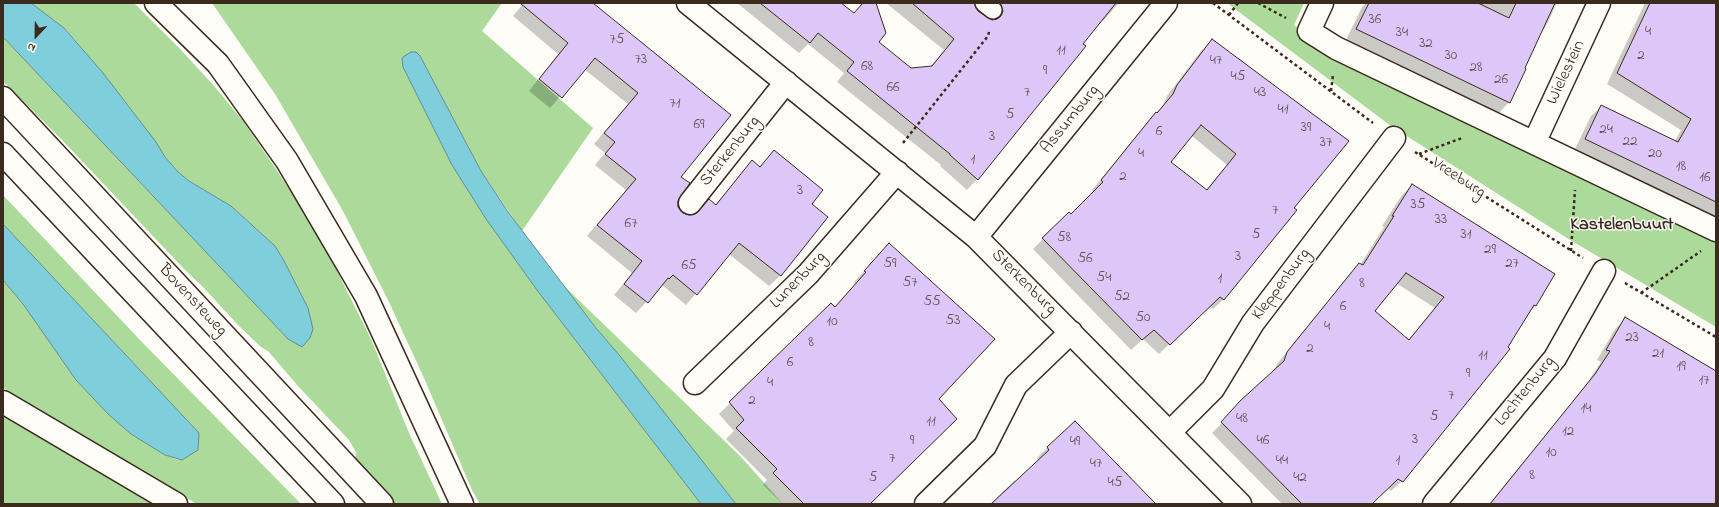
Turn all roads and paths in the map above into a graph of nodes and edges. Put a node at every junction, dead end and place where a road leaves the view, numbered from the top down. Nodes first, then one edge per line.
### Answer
1 (156, 3) edge
2 (688, 3) edge
3 (1166, 3) edge
4 (1213, 3) edge
5 (1238, 3) edge
6 (1258, 3) edge
7 (1322, 3) edge
8 (1599, 3) edge
9 (989, 7) edge
10 (1228, 15) junction
11 (1309, 31) junction
12 (786, 82) junction
13 (3, 98) edge
14 (1496, 125) junction
15 (1394, 138) junction
16 (1534, 143) junction
17 (3, 154) edge
18 (1419, 154) junction
19 (1577, 162) junction
20 (897, 172) junction
21 (690, 203) dead end
22 (1716, 230) edge
23 (976, 237) junction
24 (1704, 250) dead end
25 (1571, 251) junction
26 (1604, 271) junction
27 (1641, 292) junction
28 (1072, 332) junction
29 (1716, 337) edge
30 (695, 383) dead end
31 (3, 402) edge
32 (1170, 432) junction
33 (176, 504) edge
34 (333, 504) edge
35 (382, 504) edge
36 (462, 504) edge
37 (926, 504) edge
38 (1240, 504) edge
39 (1434, 504) edge

1 - 36 street
2 - 12 street, Sterkenburg
3 - 23 street, Assumburg
4 - 10 path, Vreeburg
5 - 10 path
6 - 11 path
7 - 11 street
8 - 16 street, Wielestein
9 - 20 path
10 - 15 path, Vreeburg
11 - 14 street
12 - 20 street, Sterkenburg
12 - 21 street, Sterkenburg
13 - 35 street, Bovensteweg
14 - 16 street
14 - 18 path
15 - 18 path, Vreeburg
15 - 32 street, Kleppenburg
16 - 19 street
17 - 34 street
18 - 25 path, Vreeburg
19 - 22 street
19 - 25 path
20 - 23 street, Sterkenburg
20 - 30 street, Lunenburg
23 - 28 street, Sterkenburg
24 - 27 path
25 - 26 path, Vreeburg
26 - 27 path, Vreeburg
26 - 39 street, Lochtenburg
27 - 29 path, Vreeburg
28 - 32 street, Sterkenburg
28 - 37 street
31 - 33 street
32 - 38 street, Sterkenburg

